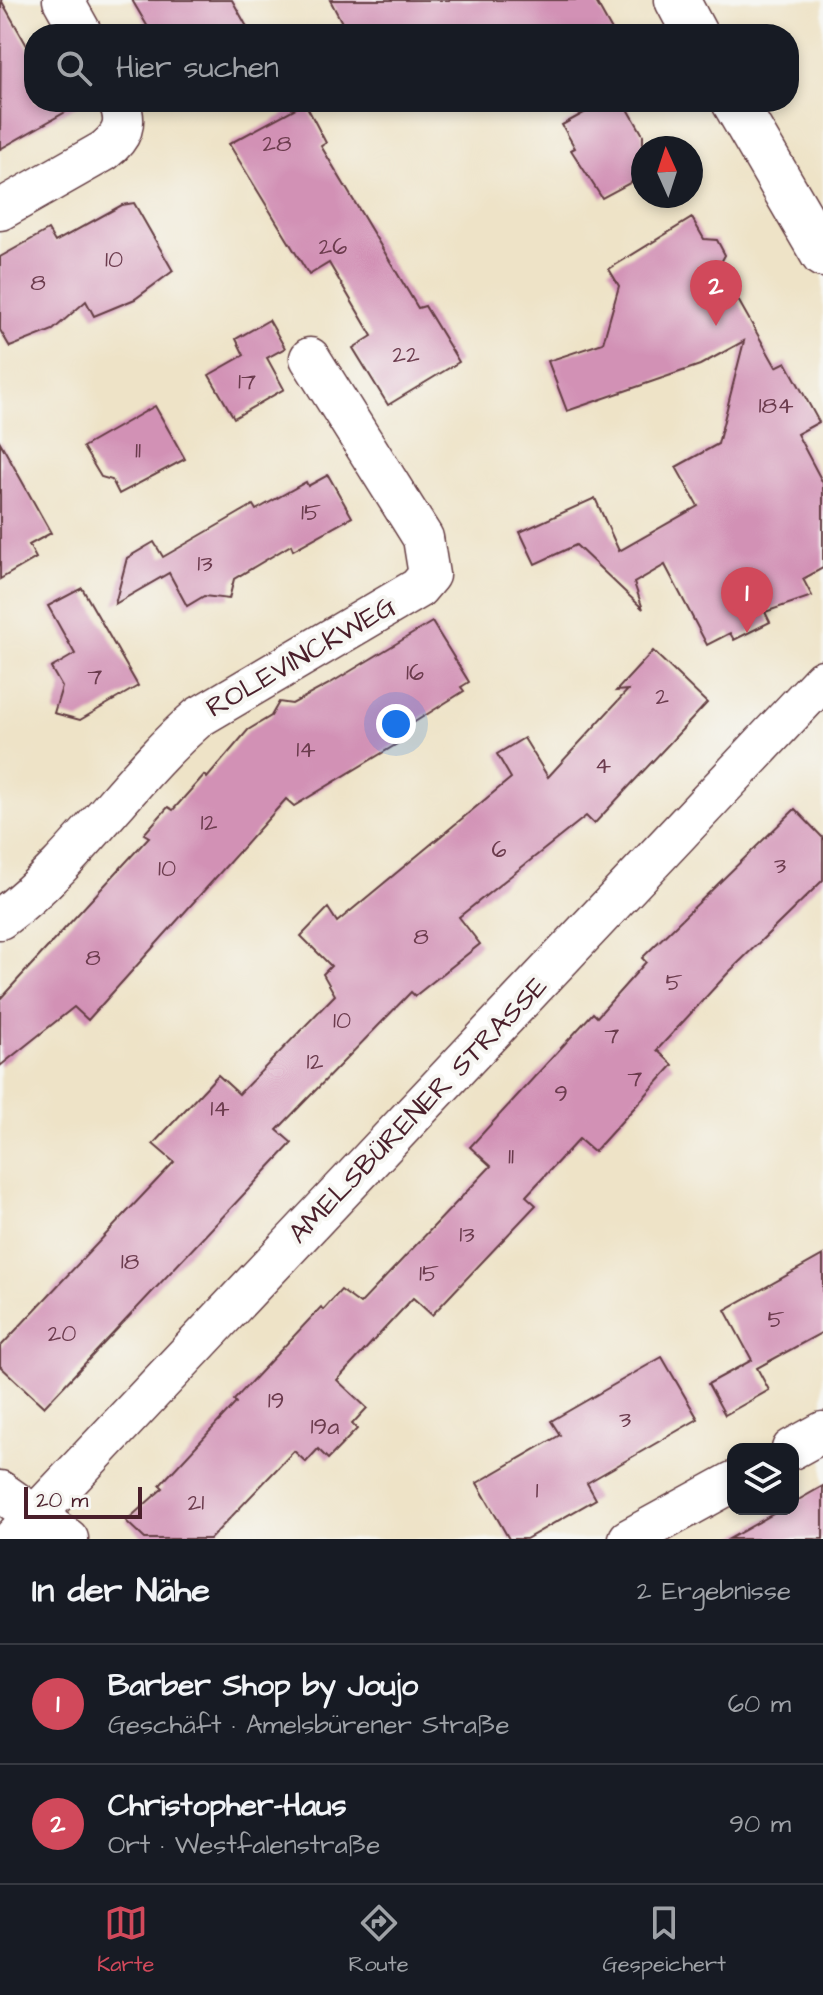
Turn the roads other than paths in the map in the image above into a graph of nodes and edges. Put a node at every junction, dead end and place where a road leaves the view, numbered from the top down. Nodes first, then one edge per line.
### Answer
1 (63, 0) edge
2 (677, 0) edge
3 (76, 24) edge
4 (690, 24) edge
5 (121, 112) edge
6 (740, 112) edge
7 (0, 210) edge
8 (823, 255) edge
9 (310, 358) dead end
10 (823, 680) edge
11 (0, 919) edge
12 (823, 1432) edge
13 (799, 1445) edge
14 (727, 1485) edge
15 (0, 1491) edge
16 (24, 1527) edge
17 (68, 1539) edge
18 (629, 1539) edge

1 - 3 street
2 - 4 main road
5 - 7 street
6 - 8 main road
9 - 11 street, ROLEVINCKWEG
10 - 16 street, AMELSBÜRENER STRASSE
12 - 13 street
14 - 18 street
15 - 16 street
16 - 17 street

